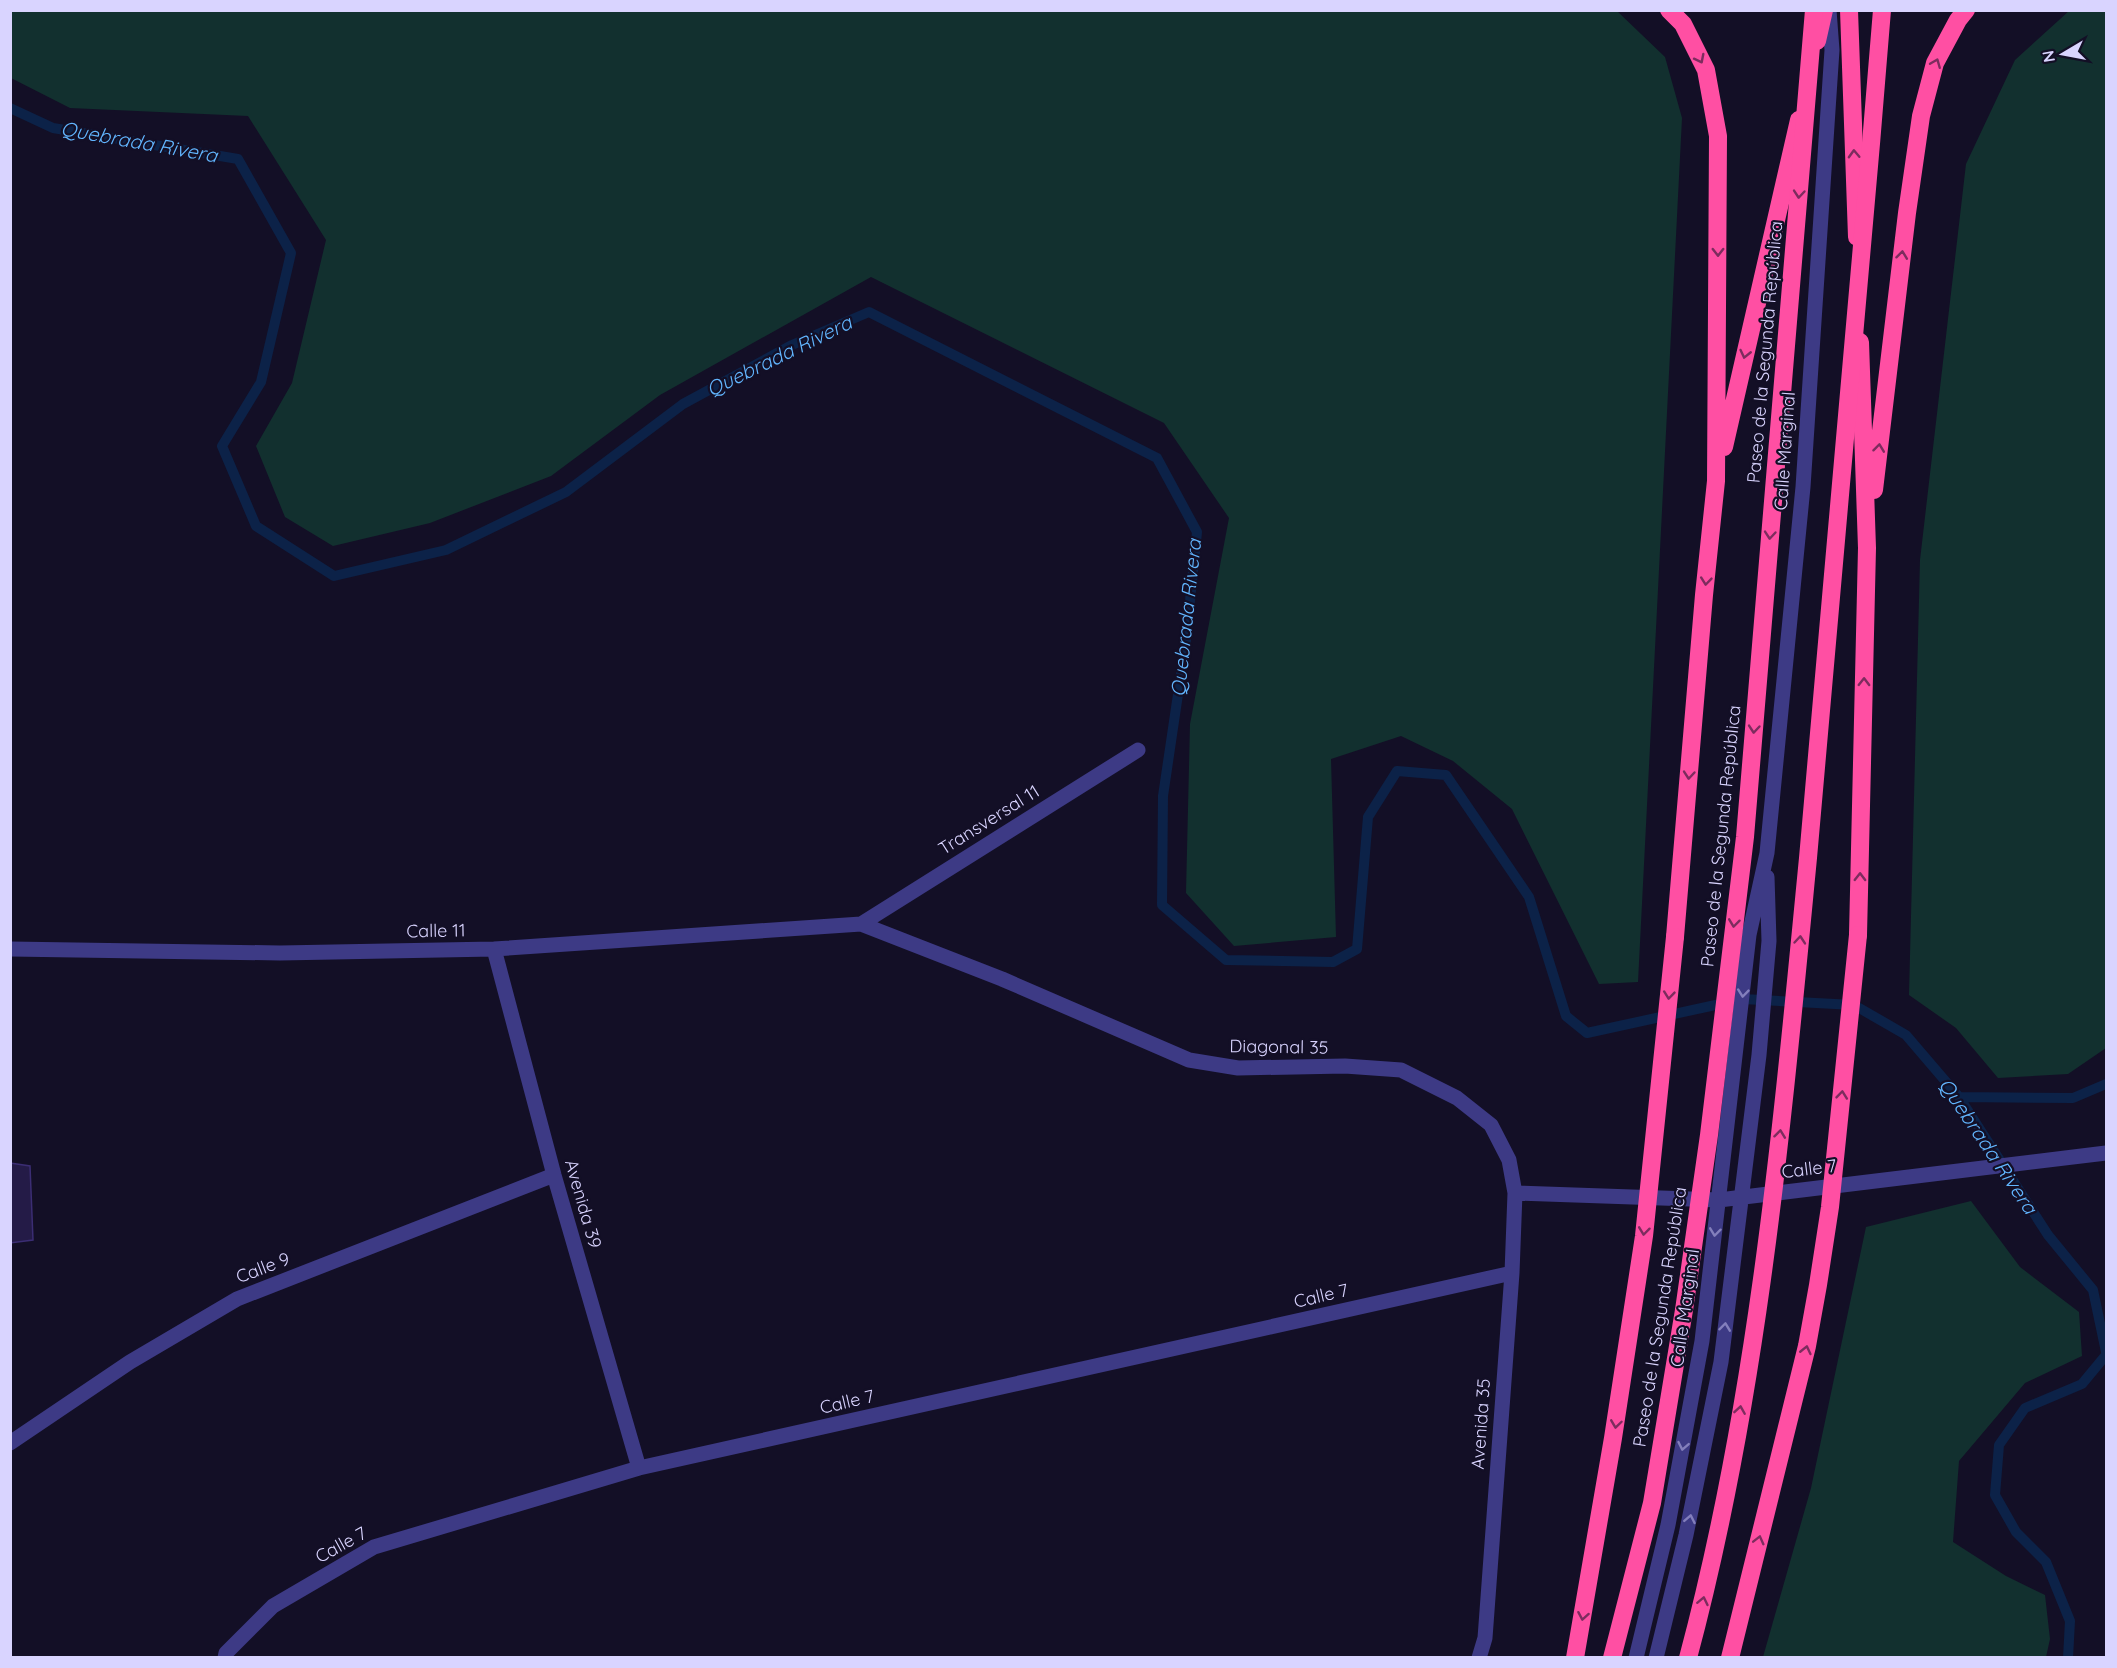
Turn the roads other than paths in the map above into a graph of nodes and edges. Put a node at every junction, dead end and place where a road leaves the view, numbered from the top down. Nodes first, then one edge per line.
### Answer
1 (1669, 10) edge
2 (1814, 10) edge
3 (1824, 10) edge
4 (1829, 10) edge
5 (1844, 10) edge
6 (1849, 10) edge
7 (1882, 10) edge
8 (1966, 10) edge
9 (1833, 50) junction
10 (1716, 481) junction
11 (1867, 548) junction
12 (1138, 750) dead end
13 (1767, 853) junction
14 (861, 924) junction
15 (10, 949) edge
16 (494, 949) junction
17 (2103, 1153) edge
18 (554, 1175) junction
19 (1515, 1194) junction
20 (1741, 1197) junction
21 (1719, 1200) junction
22 (1512, 1273) junction
23 (10, 1443) edge
24 (639, 1468) junction
25 (226, 1655) edge
26 (1479, 1658) edge
27 (1575, 1658) edge
28 (1612, 1658) edge
29 (1636, 1658) edge
30 (1656, 1658) edge
31 (1688, 1658) edge
32 (1730, 1658) edge

1 -> 10 highway
2 -> 28 highway, Paseo de la Segunda República, bridge
3 -> 10 highway
4 - 9 street, Calle Marginal
5 - 9 street, Calle Marginal
11 -> 6 highway
31 -> 7 highway, bridge
11 -> 8 highway
9 - 13 street, Calle Marginal
10 -> 27 highway, bridge
32 -> 11 highway, bridge
12 - 14 street, Transversal 11
13 - 20 street, Calle Marginal
13 -> 21 street, Calle Marginal
14 - 16 street, Calle 11
14 - 19 street, Diagonal 35
15 - 16 street, Calle 11
16 - 18 street, Avenida 39
17 - 20 street, Calle 7
18 - 23 street, Calle 9
18 - 24 street, Avenida 39
19 - 21 street, Calle 7
19 - 22 street, Avenida 35
20 - 21 street, Calle 7
30 -> 20 street, Calle Marginal
21 -> 29 street, Calle Marginal
22 - 24 street, Calle 7
22 - 26 street, Avenida 35
24 - 25 street, Calle 7

